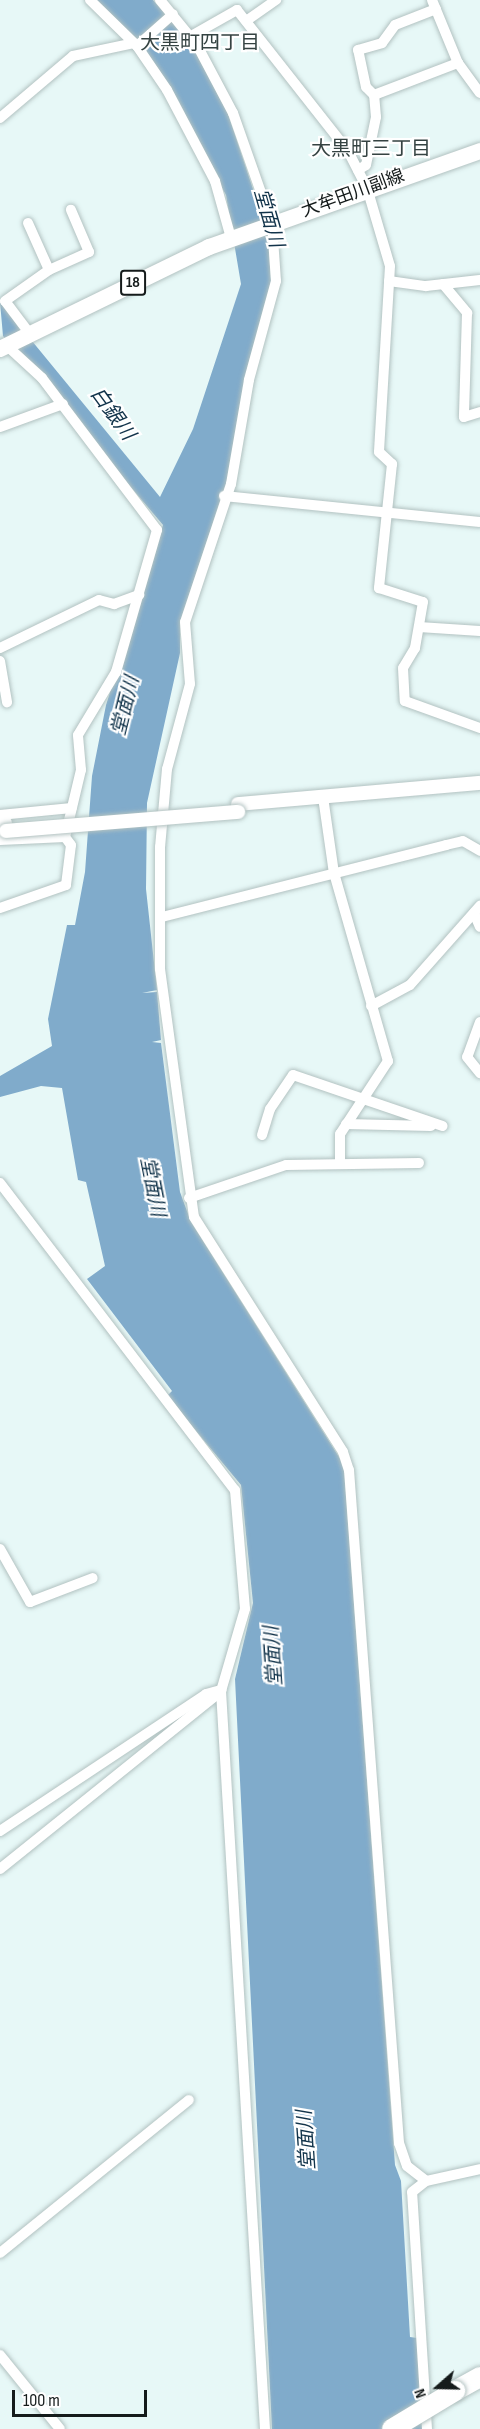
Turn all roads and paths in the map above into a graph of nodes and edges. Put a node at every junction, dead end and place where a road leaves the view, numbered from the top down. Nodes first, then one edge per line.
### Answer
1 (90, 0) edge
2 (160, 0) edge
3 (276, 0) edge
4 (434, 5) edge
5 (172, 16) junction
6 (246, 21) junction
7 (191, 36) junction
8 (135, 44) junction
9 (458, 63) junction
10 (480, 93) edge
11 (374, 95) junction
12 (0, 118) edge
13 (480, 151) edge
14 (358, 170) junction
15 (367, 188) junction
16 (71, 210) dead end
17 (28, 223) dead end
18 (270, 224) junction
19 (235, 237) junction
20 (49, 270) junction
21 (480, 279) edge
22 (389, 280) junction
23 (443, 284) junction
24 (30, 334) junction
25 (2, 348) edge
26 (63, 404) junction
27 (480, 412) edge
28 (0, 427) edge
29 (224, 496) junction
30 (386, 515) junction
31 (480, 522) edge
32 (139, 595) junction
33 (419, 627) junction
34 (480, 631) edge
35 (0, 648) edge
36 (0, 661) edge
37 (7, 702) dead end
38 (480, 728) edge
39 (480, 783) edge
40 (480, 791) edge
41 (324, 801) junction
42 (72, 808) junction
43 (2, 827) edge
44 (65, 837) junction
45 (480, 851) edge
46 (334, 873) junction
47 (0, 909) edge
48 (477, 909) edge
49 (162, 917) junction
50 (480, 927) edge
51 (371, 1006) junction
52 (480, 1022) edge
53 (480, 1073) edge
54 (361, 1098) junction
55 (346, 1124) junction
56 (262, 1135) dead end
57 (340, 1162) junction
58 (420, 1163) dead end
59 (0, 1182) edge
60 (189, 1198) junction
61 (0, 1549) edge
62 (93, 1578) dead end
63 (221, 1690) junction
64 (0, 1831) edge
65 (0, 1869) edge
66 (189, 2100) dead end
67 (480, 2169) edge
68 (426, 2181) junction
69 (0, 2253) edge
70 (0, 2355) edge
71 (480, 2377) edge
72 (60, 2429) edge
73 (265, 2429) edge
74 (392, 2429) edge
75 (427, 2429) edge

1 - 8 street
2 - 5 street
3 - 6 street
4 - 9 street
4 - 11 street
5 - 7 street
5 - 8 street
6 - 7 street
6 - 14 street
7 - 18 street
8 - 12 street
8 - 19 street
9 - 10 street
9 - 11 street
11 - 14 street
13 - 15 main road, 大牟田川副線 / 18
14 - 15 street
15 - 18 main road, 大牟田川副線 / 18
15 - 22 street
16 - 20 street
17 - 20 street
18 - 19 main road, 大牟田川副線 / 18
18 - 29 street
19 - 24 main road, 大牟田川副線 / 18
20 - 24 street
21 - 23 street
22 - 23 street
22 - 30 street
23 - 27 street
24 - 25 main road, 大牟田川副線 / 18
25 - 26 street
26 - 28 street
26 - 32 street
29 - 30 street
29 - 49 street
30 - 31 street
30 - 33 street
32 - 35 street
32 - 42 street
33 - 34 street
33 - 38 street
36 - 37 street
39 - 41 street
40 - 41 street
41 - 43 street
41 - 46 street
42 - 43 street
42 - 44 street
43 - 44 street
44 - 47 street
45 - 46 street
46 - 49 street
46 - 51 street
48 - 50 street
48 - 51 street
49 - 60 street
51 - 54 street
52 - 53 street
54 - 55 street
54 - 55 street
54 - 56 street
55 - 57 street
57 - 58 street
57 - 60 street
59 - 63 street
60 - 68 street
61 - 62 street
63 - 64 street
63 - 65 street
63 - 73 street
66 - 69 street
67 - 68 street
68 - 75 street
70 - 72 street
71 - 74 highway, bridge

